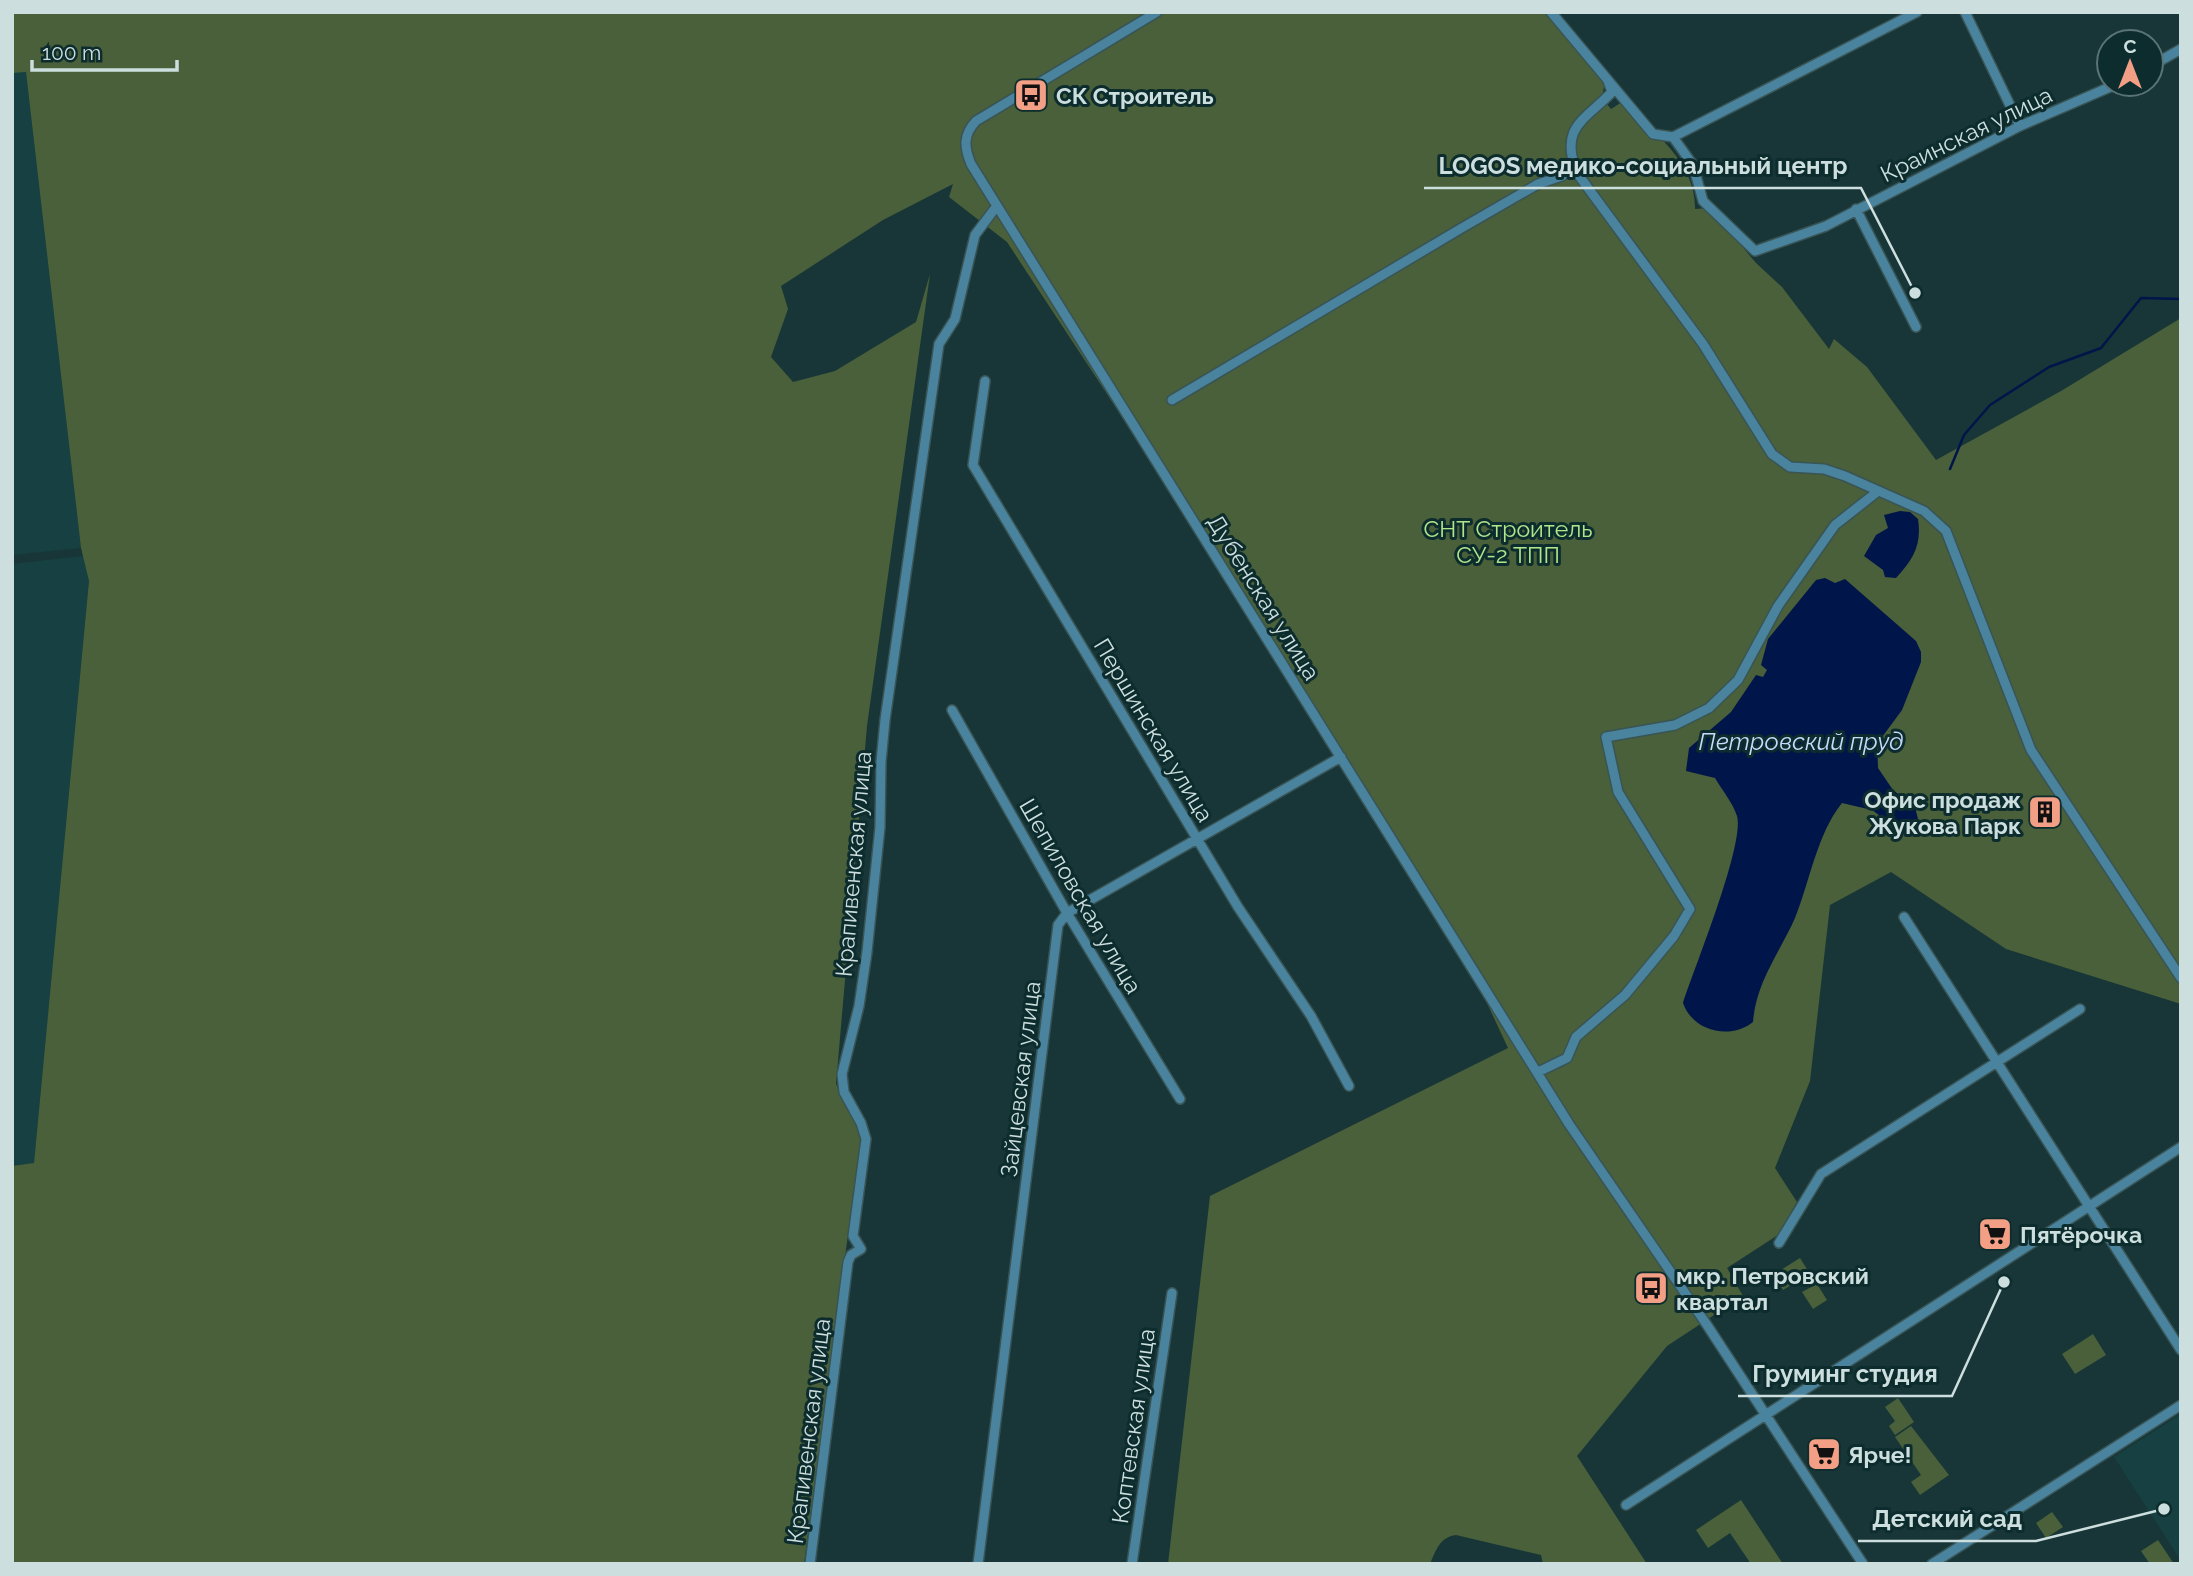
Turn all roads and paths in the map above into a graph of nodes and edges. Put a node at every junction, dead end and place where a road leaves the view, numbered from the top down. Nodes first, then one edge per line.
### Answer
1 (1157, 12) edge
2 (1551, 12) edge
3 (1917, 12) edge
4 (1965, 12) edge
5 (2181, 49) edge
6 (2165, 58) edge
7 (1608, 81) junction
8 (2095, 94) edge
9 (2020, 127) junction
10 (1673, 137) junction
11 (1572, 160) junction
12 (996, 208) junction
13 (1856, 209) junction
14 (1916, 327) dead end
15 (985, 381) dead end
16 (1172, 400) dead end
17 (1877, 492) junction
18 (951, 710) dead end
19 (1341, 757) junction
20 (1197, 839) junction
21 (1067, 913) junction
22 (1904, 917) dead end
23 (2181, 978) edge
24 (2080, 1009) dead end
25 (1999, 1063) junction
26 (1538, 1072) junction
27 (1349, 1086) dead end
28 (1180, 1099) dead end
29 (2181, 1147) edge
30 (2088, 1207) junction
31 (1779, 1243) dead end
32 (1172, 1293) dead end
33 (2181, 1350) edge
34 (2181, 1405) edge
35 (1764, 1413) junction
36 (1626, 1505) dead end
37 (810, 1564) edge
38 (978, 1564) edge
39 (1132, 1564) edge
40 (1863, 1564) edge
41 (1932, 1564) edge

1 - 12 street, Дубенская улица
2 - 7 street
3 - 10 street
4 - 9 street
5 - 6 street
7 - 10 street
7 - 11 street
8 - 9 street, Краинская улица
9 - 13 street, Краинская улица
10 - 13 street, Краинская улица
11 - 16 street
11 - 17 street
12 - 19 street, Дубенская улица
12 - 37 street, Крапивенская улица
13 - 14 street
15 - 20 street, Першинская улица
17 - 23 street
17 - 26 street
18 - 21 street, Шепиловская улица
19 - 20 street
19 - 26 street, Дубенская улица
20 - 21 street
20 - 27 street, Першинская улица
21 - 28 street, Шепиловская улица
21 - 38 street, Зайцевская улица
22 - 25 street
24 - 25 street
25 - 30 street
25 - 31 street
26 - 35 street, Дубенская улица
29 - 30 street
30 - 33 street
30 - 35 street
32 - 39 street, Коптевская улица
34 - 41 street
35 - 36 street
35 - 40 street, Дубенская улица

